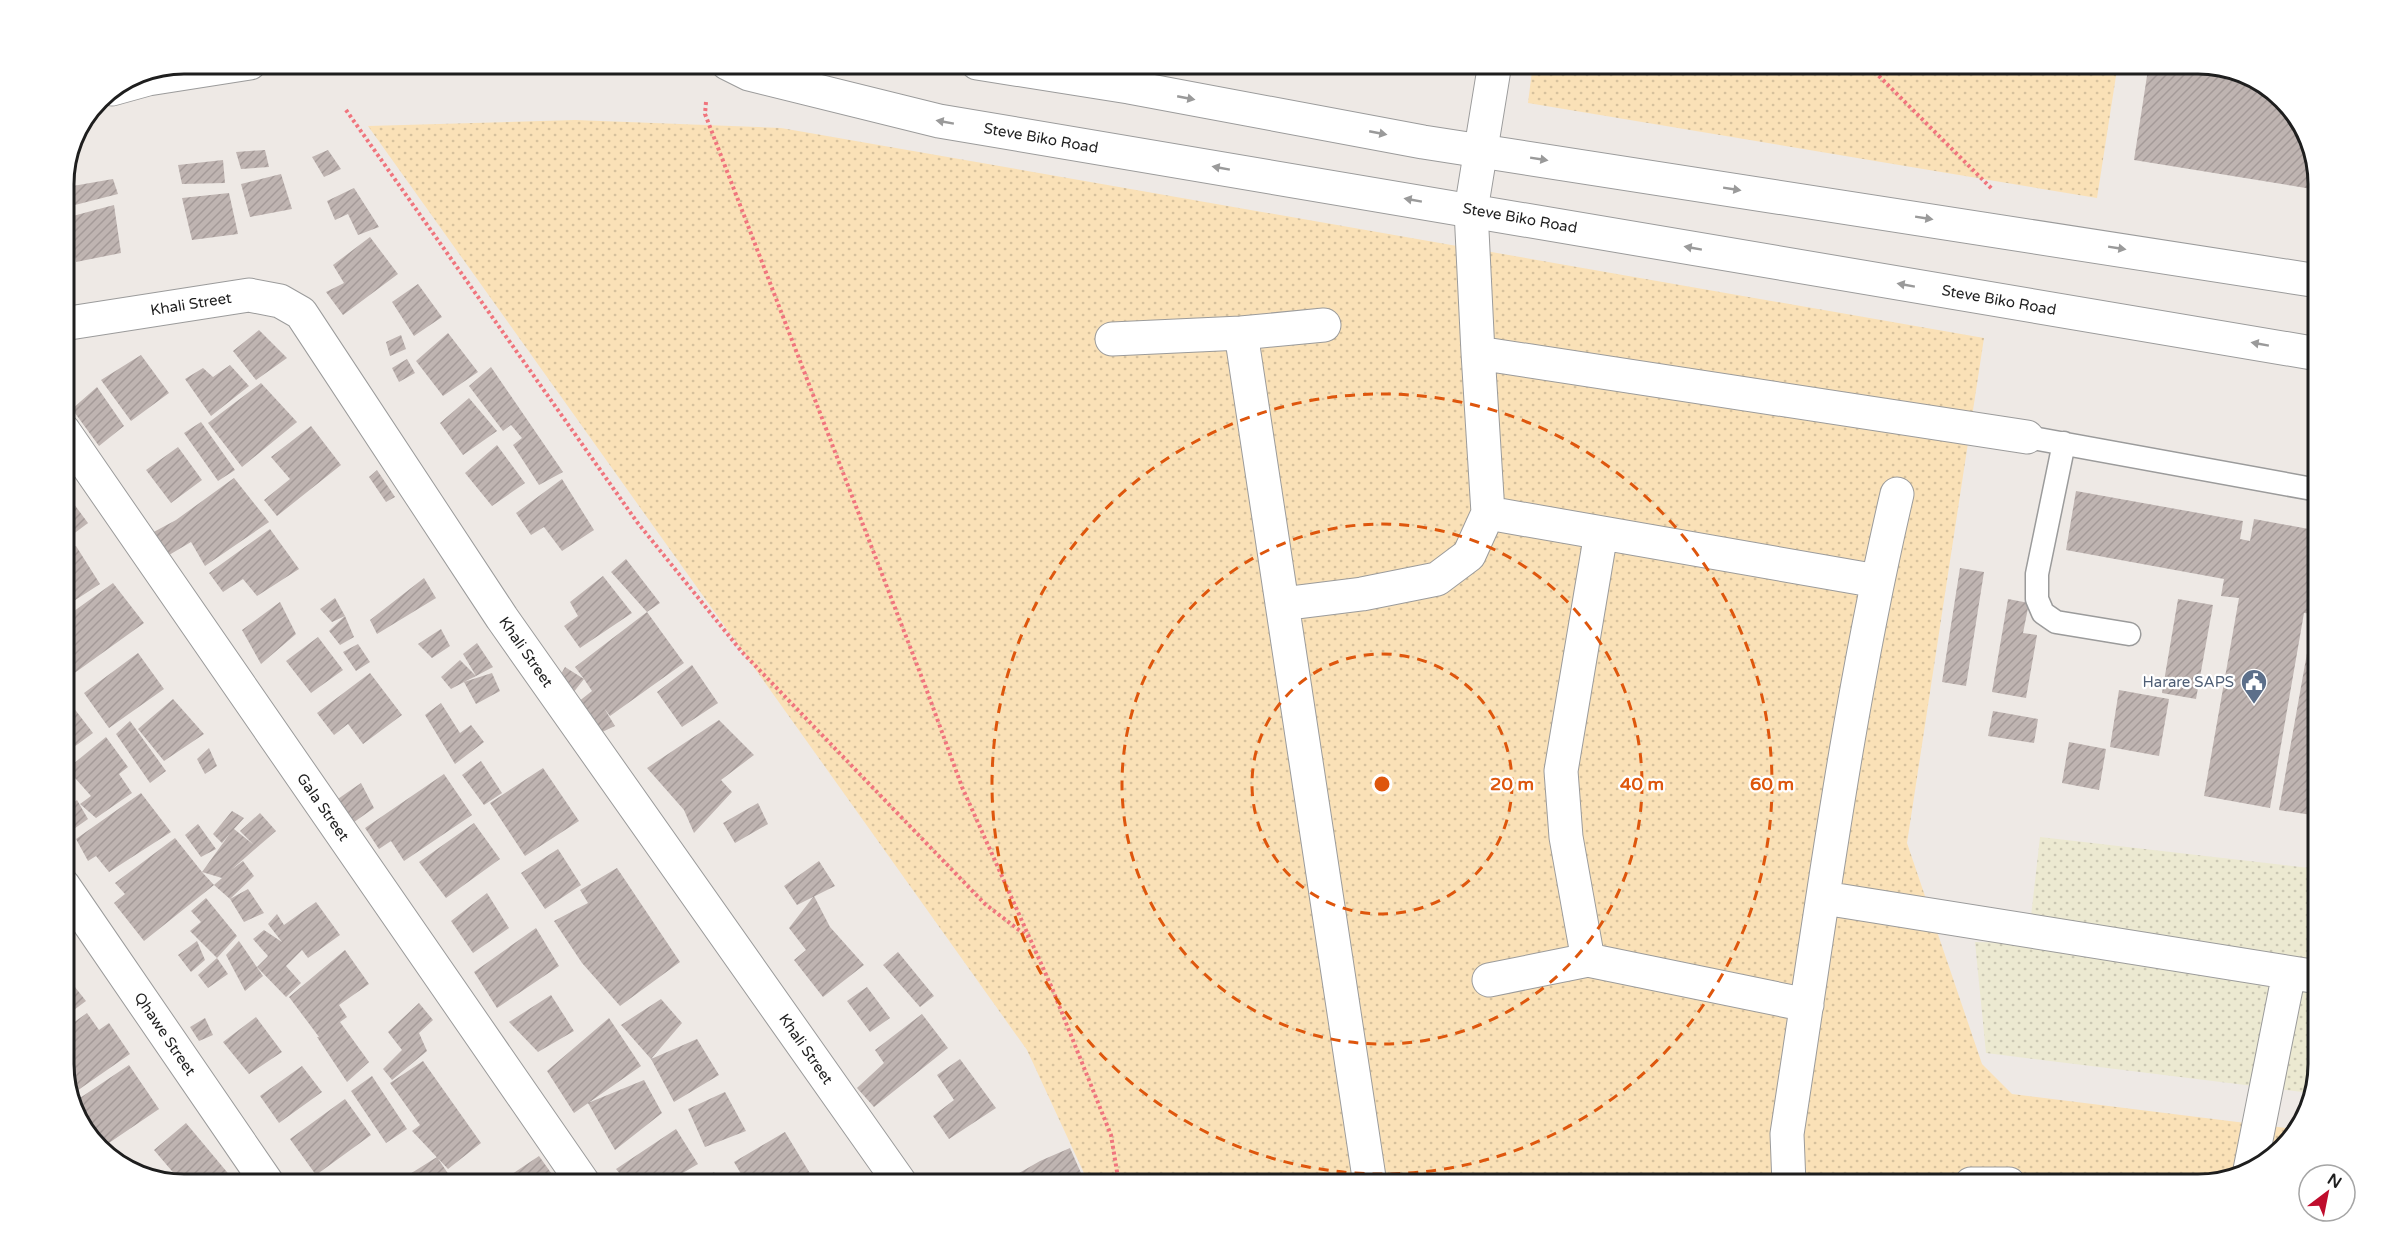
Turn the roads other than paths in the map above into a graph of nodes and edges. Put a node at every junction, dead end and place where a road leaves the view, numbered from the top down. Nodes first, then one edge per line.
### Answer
1 (180, 74) edge
2 (749, 74) edge
3 (1046, 74) edge
4 (1493, 74) edge
5 (150, 79) edge
6 (1481, 150) junction
7 (1471, 210) junction
8 (2307, 279) edge
9 (74, 322) edge
10 (1324, 325) dead end
11 (1241, 333) junction
12 (1112, 339) dead end
13 (2307, 352) edge
14 (1478, 353) junction
15 (2027, 437) joint
16 (2064, 443) junction
17 (74, 445) edge
18 (2307, 488) edge
19 (1898, 494) dead end
20 (1488, 513) junction
21 (1601, 532) junction
22 (1877, 581) junction
23 (1282, 604) junction
24 (2129, 634) dead end
25 (1824, 898) junction
26 (74, 901) edge
27 (1588, 960) junction
28 (2303, 975) edge
29 (1489, 980) dead end
30 (1807, 1005) junction
31 (2253, 1158) edge
32 (261, 1174) edge
33 (577, 1174) edge
34 (894, 1174) edge
35 (1368, 1174) edge
36 (1789, 1174) edge

1 - 5 street
7 -> 2 street, Steve Biko Road
3 -> 6 street
4 - 6 street
6 - 7 street
6 -> 8 street
13 -> 7 street, Steve Biko Road
7 - 14 street
9 - 34 street, Khali Street
10 - 11 street
11 - 12 street
11 - 23 street
14 - 15 street
14 - 20 street
15 - 16 lane
16 - 18 lane
16 - 24 lane
17 - 33 street, Gala Street
19 - 22 street
20 - 21 street
20 - 23 street
21 - 22 street
21 - 27 street
22 - 25 street
23 - 35 street
25 - 28 street
25 - 30 street
26 - 32 street, Qhawe Street
27 - 29 street
27 - 30 street
28 - 31 street
30 - 36 street

